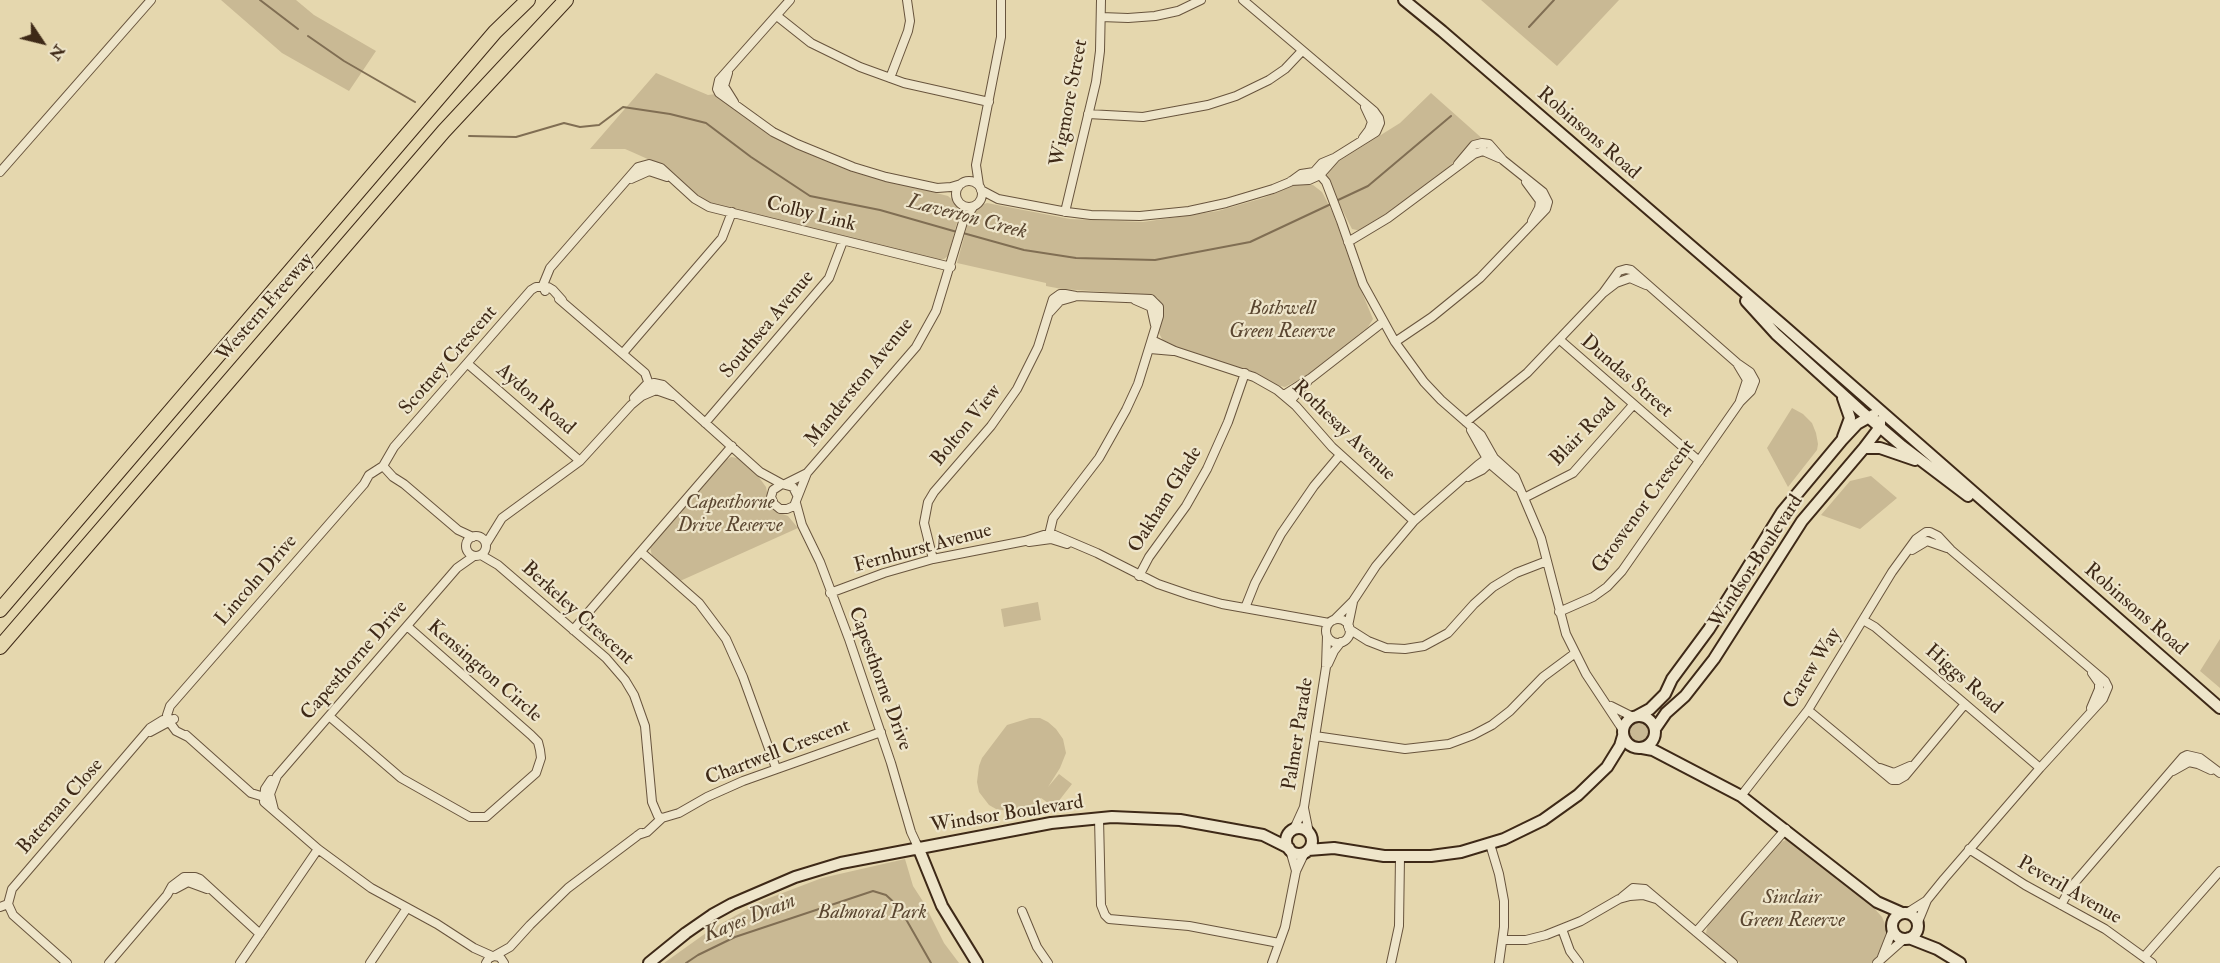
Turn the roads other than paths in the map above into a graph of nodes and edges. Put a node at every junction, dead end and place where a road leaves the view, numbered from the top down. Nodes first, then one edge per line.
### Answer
1 (151, 0) edge
2 (520, 0) edge
3 (528, 0) edge
4 (566, 0) edge
5 (571, 0) edge
6 (790, 0) edge
7 (907, 0) edge
8 (1001, 0) edge
9 (1101, 0) edge
10 (1201, 0) edge
11 (1243, 0) edge
12 (1404, 0) edge
13 (1412, 0) edge
14 (777, 16) junction
15 (1101, 17) junction
16 (543, 22) junction
17 (1442, 31) junction
18 (495, 33) junction
19 (1302, 51) junction
20 (890, 78) junction
21 (989, 102) junction
22 (1088, 114) junction
23 (976, 165) junction
24 (0, 172) edge
25 (1316, 175) junction
26 (963, 183) junction
27 (980, 187) junction
28 (937, 188) junction
29 (998, 199) junction
30 (958, 201) junction
31 (975, 205) junction
32 (732, 212) junction
33 (1065, 212) junction
34 (963, 222) junction
35 (843, 241) junction
36 (1348, 242) junction
37 (1711, 263) junction
38 (951, 267) junction
39 (545, 288) junction
40 (1383, 322) junction
41 (1152, 340) junction
42 (1560, 340) junction
43 (1395, 342) junction
44 (1150, 349) junction
45 (1174, 351) junction
46 (622, 353) junction
47 (468, 364) junction
48 (1245, 373) junction
49 (1311, 378) junction
50 (649, 387) junction
51 (1841, 393) junction
52 (1284, 395) junction
53 (1291, 400) junction
54 (1633, 405) junction
55 (1882, 412) junction
56 (1869, 417) junction
57 (1466, 422) junction
58 (705, 423) junction
59 (1880, 427) junction
60 (1842, 440) junction
61 (732, 446) junction
62 (1864, 448) junction
63 (1340, 455) junction
64 (1490, 460) junction
65 (580, 461) junction
66 (1699, 461) junction
67 (1926, 465) junction
68 (386, 468) junction
69 (760, 472) junction
70 (807, 473) junction
71 (784, 484) junction
72 (772, 493) junction
73 (1796, 496) junction
74 (1524, 498) junction
75 (796, 499) junction
76 (1816, 504) junction
77 (784, 510) junction
78 (1414, 520) junction
79 (496, 524) junction
80 (802, 525) junction
81 (458, 530) junction
82 (1051, 536) junction
83 (475, 537) junction
84 (2026, 539) junction
85 (477, 550) junction
86 (641, 552) junction
87 (933, 559) junction
88 (1547, 561) junction
89 (1139, 576) junction
90 (830, 593) junction
91 (1353, 601) junction
92 (1245, 608) junction
93 (0, 610) edge
94 (1559, 612) junction
95 (1863, 620) junction
96 (1308, 621) junction
97 (1332, 622) junction
98 (407, 626) junction
99 (1349, 627) junction
100 (573, 630) junction
101 (1327, 635) junction
102 (1368, 641) junction
103 (1342, 642) junction
104 (0, 646) edge
105 (1574, 654) junction
106 (1326, 668) junction
107 (1605, 702) junction
108 (1965, 704) junction
109 (2220, 708) edge
110 (1808, 710) junction
111 (329, 716) junction
112 (1635, 716) junction
113 (170, 720) junction
114 (881, 732) junction
115 (1655, 732) junction
116 (1623, 733) junction
117 (1315, 736) junction
118 (1640, 748) junction
119 (1674, 762) junction
120 (1607, 767) junction
121 (776, 768) junction
122 (2040, 768) junction
123 (2172, 772) junction
124 (266, 793) junction
125 (1741, 795) junction
126 (1304, 807) junction
127 (661, 816) junction
128 (1100, 818) junction
129 (1786, 829) junction
130 (1293, 830) junction
131 (1263, 834) junction
132 (1310, 834) junction
133 (1491, 844) junction
134 (918, 847) junction
135 (1334, 848) junction
136 (318, 849) junction
137 (1290, 849) junction
138 (1969, 849) junction
139 (1306, 851) junction
140 (1400, 857) junction
141 (1296, 871) junction
142 (2220, 871) edge
143 (1927, 900) junction
144 (1876, 902) junction
145 (4, 905) edge
146 (2061, 905) junction
147 (407, 908) junction
148 (1022, 910) dead end
149 (1904, 913) junction
150 (1918, 924) junction
151 (1892, 927) junction
152 (1562, 929) junction
153 (1696, 932) junction
154 (260, 934) junction
155 (1906, 939) junction
156 (1503, 940) junction
157 (1279, 943) junction
158 (510, 947) junction
159 (1937, 949) junction
160 (2144, 957) junction
161 (489, 960) edge
162 (652, 960) edge
163 (1879, 961) edge
164 (109, 962) edge
165 (504, 962) edge
166 (67, 963) edge
167 (240, 963) edge
168 (370, 963) edge
169 (977, 963) edge
170 (1047, 963) edge
171 (1272, 963) edge
172 (1391, 963) edge
173 (1499, 963) edge
174 (1579, 963) edge
175 (1733, 963) edge
176 (1960, 963) edge
177 (2152, 963) edge

1 - 24 street
2 - 18 highway
3 - 18 highway, Western Freeway
4 - 16 highway, Western Freeway
5 - 16 highway
6 - 14 street
7 - 20 street
8 - 21 street
9 - 15 street, Wigmore Street
10 - 15 street
11 - 19 street
12 - 17 street, Robinsons Road
13 - 17 street, Robinsons Road
14 - 20 street
14 - 28 street
15 - 22 street, Wigmore Street
16 - 104 highway, Western Freeway
17 - 37 street, Robinsons Road
18 - 93 highway, Western Freeway
19 - 22 street
19 - 25 street
20 - 21 street
21 - 23 street
22 - 33 street, Wigmore Street
23 - 26 street
23 - 27 street
25 - 33 street
25 - 36 street
26 - 27 street
26 - 28 street
26 - 30 street
27 - 29 street
27 - 31 street
28 - 30 street
29 - 31 street
29 - 33 street
30 - 31 street
30 - 34 street, Manderston Avenue
31 - 34 street, Manderston Avenue
32 - 35 street, Colby Link
32 - 39 street, Colby Link
32 - 46 street
34 - 38 street, Manderston Avenue
35 - 38 street, Colby Link
35 - 58 street, Southsea Avenue
36 - 40 street
36 - 43 street
37 - 51 street, Robinsons Road
37 - 55 street, Robinsons Road
38 - 70 street, Manderston Avenue
39 - 46 street
39 - 47 street, Scotney Crescent
40 - 43 street
40 - 49 street
41 - 44 street
41 - 45 street, Rothesay Avenue
41 - 87 street, Bolton View
42 - 54 street, Dundas Street
42 - 57 street, Grosvenor Crescent
42 - 66 street, Grosvenor Crescent
43 - 57 street
44 - 45 street, Rothesay Avenue
44 - 82 street
45 - 48 street, Rothesay Avenue
46 - 50 street
47 - 65 street, Aydon Road
47 - 68 street, Scotney Crescent
48 - 52 street, Rothesay Avenue
48 - 89 street, Oakham Glade
49 - 52 street
49 - 53 street
50 - 58 street
50 - 65 street, Capesthorne Drive
51 - 56 street, Robinsons Road
51 - 60 street
52 - 53 street, Rothesay Avenue
53 - 63 street, Rothesay Avenue
54 - 66 street, Dundas Street
54 - 74 street, Blair Road
55 - 56 street
55 - 59 street, Windsor Boulevard
55 - 84 street, Robinsons Road
56 - 59 street, Robinsons Road
56 - 60 street, Windsor Boulevard
57 - 64 street
58 - 61 street
59 - 62 street, Windsor Boulevard
59 - 67 street, Robinsons Road
60 - 73 street, Windsor Boulevard
61 - 69 street
61 - 86 street
62 - 67 street
62 - 76 street, Windsor Boulevard
63 - 78 street, Rothesay Avenue
63 - 92 street
64 - 74 street
64 - 78 street
65 - 79 street, Capesthorne Drive
66 - 94 street, Grosvenor Crescent
67 - 84 street, Robinsons Road
68 - 81 street, Berkeley Crescent
68 - 113 street, Lincoln Drive
69 - 71 street
69 - 72 street
70 - 71 street
70 - 75 street, Manderston Avenue
71 - 72 street
71 - 75 street
72 - 77 street
73 - 76 street
73 - 112 street, Windsor Boulevard
74 - 88 street
75 - 77 street
75 - 80 street, Capesthorne Drive
76 - 115 street, Windsor Boulevard
77 - 80 street, Capesthorne Drive
78 - 91 street
79 - 83 street, Capesthorne Drive
79 - 85 street, Capesthorne Drive
80 - 90 street, Capesthorne Drive
81 - 83 street, Berkeley Crescent
81 - 85 street, Berkeley Crescent
82 - 87 street, Fernhurst Avenue
82 - 89 street
83 - 85 street, Capesthorne Drive
83 - 85 street, Berkeley Crescent
84 - 109 street, Robinsons Road
85 - 98 street, Capesthorne Drive
85 - 100 street, Berkeley Crescent
86 - 100 street
86 - 121 street
87 - 90 street, Fernhurst Avenue
88 - 94 street
88 - 102 street
89 - 92 street
90 - 114 street, Capesthorne Drive
91 - 97 street
91 - 99 street
92 - 96 street
94 - 105 street
95 - 108 street, Higgs Road
95 - 110 street, Carew Way
95 - 122 street, Carew Way
96 - 97 street
96 - 101 street
97 - 99 street
97 - 101 street
98 - 111 street, Capesthorne Drive
98 - 111 street, Kensington Circle
99 - 102 street
99 - 103 street
100 - 127 street, Berkeley Crescent
101 - 103 street
101 - 106 street, Palmer Parade
102 - 103 street
103 - 106 street, Palmer Parade
105 - 107 street
105 - 117 street
106 - 117 street, Palmer Parade
107 - 112 street
107 - 116 street
108 - 110 street
108 - 122 street, Higgs Road
110 - 125 street, Carew Way
111 - 124 street, Capesthorne Drive
112 - 115 street
112 - 116 street
113 - 124 street
113 - 145 street, Bateman Close
114 - 121 street, Chartwell Crescent
114 - 134 street, Capesthorne Drive
115 - 118 street
115 - 119 street
116 - 118 street
116 - 120 street
117 - 126 street, Palmer Parade
118 - 119 street
118 - 120 street
119 - 125 street
120 - 133 street
121 - 127 street, Chartwell Crescent
122 - 138 street, Carew Way
123 - 123 street
123 - 146 street
124 - 136 street
125 - 129 street
126 - 130 street, Palmer Parade
126 - 132 street, Palmer Parade
127 - 158 street, Chartwell Crescent
128 - 131 street, Windsor Boulevard
128 - 134 street, Windsor Boulevard
128 - 157 street
129 - 144 street
129 - 153 street
130 - 131 street, Windsor Boulevard
130 - 132 street
130 - 137 street
131 - 137 street, Windsor Boulevard
132 - 135 street
132 - 139 street
133 - 140 street
133 - 156 street
134 - 162 street, Windsor Boulevard
134 - 169 street
135 - 139 street
135 - 140 street
136 - 147 street
136 - 154 street
137 - 139 street
137 - 141 street
138 - 143 street, Carew Way
138 - 146 street, Peveril Avenue
139 - 141 street
140 - 172 street
141 - 157 street
142 - 160 street
143 - 149 street, Carew Way
143 - 150 street, Carew Way
144 - 149 street
144 - 151 street
145 - 166 street
146 - 160 street, Peveril Avenue
147 - 161 street
147 - 168 street
148 - 170 street
149 - 150 street
149 - 151 street
150 - 155 street
150 - 159 street
151 - 155 street
151 - 163 street
152 - 153 street
152 - 156 street
152 - 174 street
153 - 175 street
154 - 164 street
154 - 167 street
155 - 159 street
155 - 163 street
156 - 173 street
157 - 171 street
158 - 161 street, Chartwell Crescent
158 - 165 street, Chartwell Crescent
159 - 176 street
160 - 177 street, Peveril Avenue
161 - 165 street

